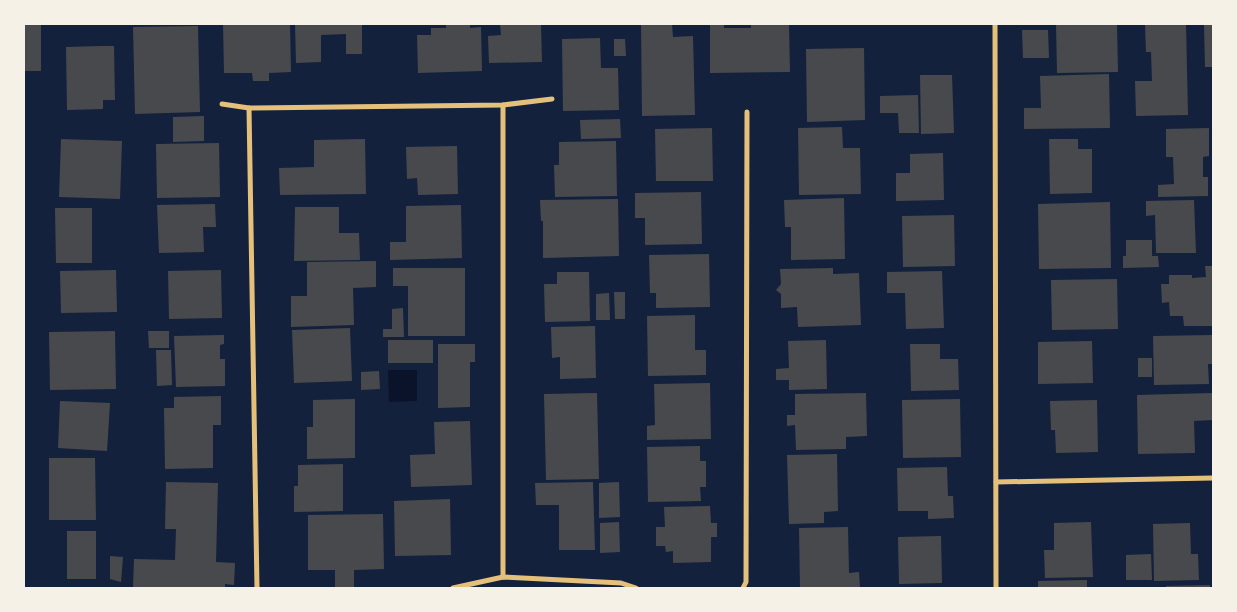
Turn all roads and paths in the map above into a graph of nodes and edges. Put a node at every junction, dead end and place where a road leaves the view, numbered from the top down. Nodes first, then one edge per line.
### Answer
1 (995, 24) edge
2 (552, 99) dead end
3 (222, 104) dead end
4 (503, 105) junction
5 (249, 108) junction
6 (747, 112) dead end
7 (1213, 478) edge
8 (996, 482) junction
9 (503, 577) junction
10 (257, 588) edge
11 (452, 588) edge
12 (636, 588) edge
13 (743, 588) edge
14 (996, 588) edge

1 - 8 street
2 - 4 street
3 - 5 street
4 - 5 street
4 - 9 street
5 - 10 street
6 - 13 street
7 - 8 street
8 - 14 street
9 - 11 street
9 - 12 street

